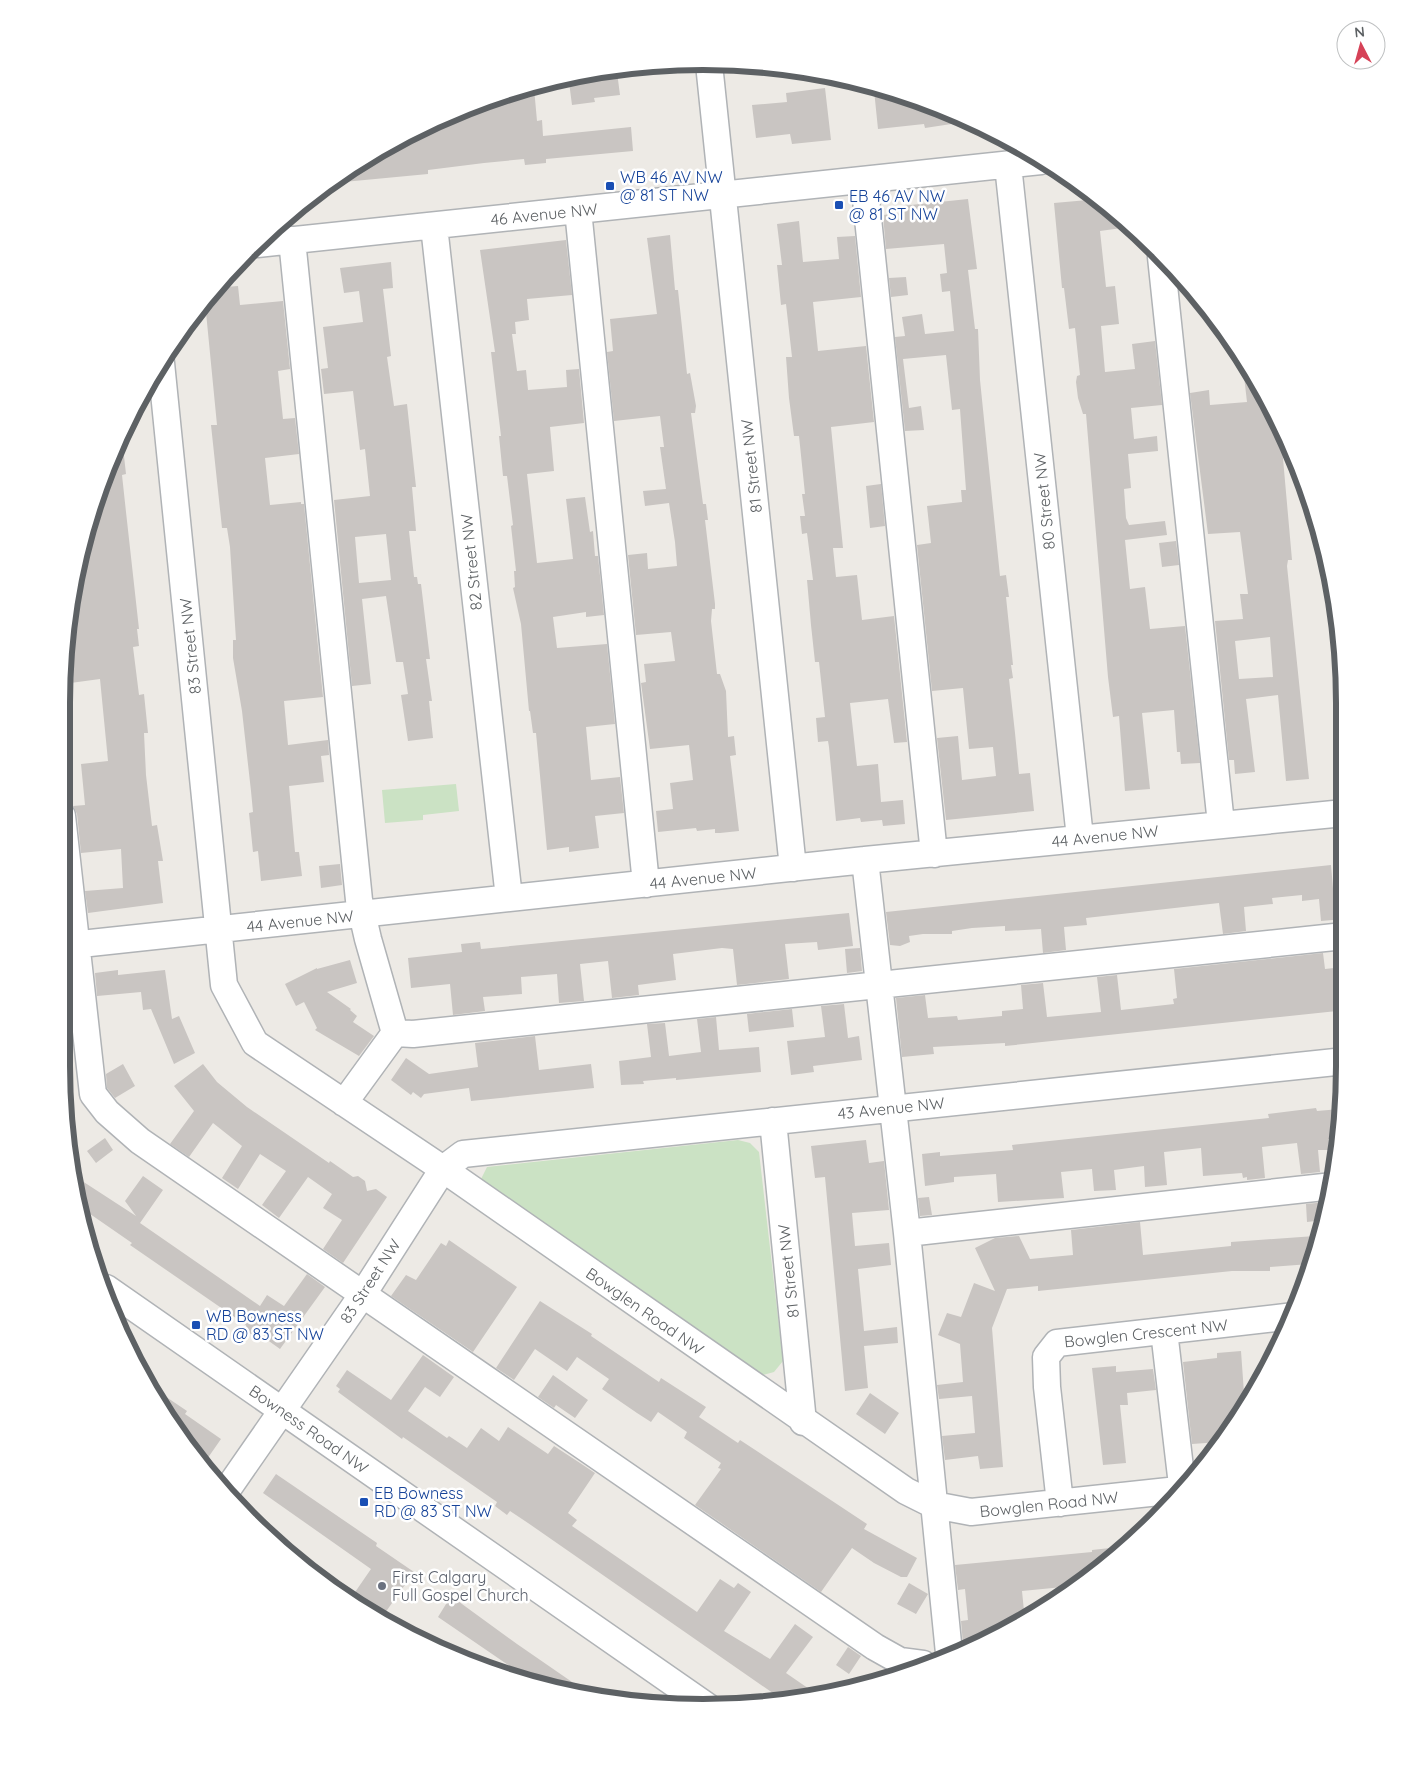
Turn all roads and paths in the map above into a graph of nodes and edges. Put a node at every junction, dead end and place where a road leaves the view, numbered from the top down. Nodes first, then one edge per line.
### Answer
1 (710, 70) edge
2 (1031, 162) edge
3 (1008, 165) junction
4 (864, 180) junction
5 (722, 196) junction
6 (578, 210) junction
7 (434, 226) junction
8 (292, 240) junction
9 (269, 243) edge
10 (1162, 267) edge
11 (162, 375) edge
12 (1336, 814) edge
13 (1221, 824) junction
14 (1080, 838) junction
15 (934, 854) junction
16 (865, 860) junction
17 (793, 868) junction
18 (646, 884) junction
19 (509, 898) junction
20 (362, 915) junction
21 (219, 929) junction
22 (1336, 937) edge
23 (70, 945) edge
24 (70, 951) edge
25 (880, 983) junction
26 (395, 1033) junction
27 (1336, 1061) edge
28 (344, 1102) junction
29 (892, 1108) junction
30 (773, 1121) junction
31 (443, 1169) junction
32 (1324, 1187) edge
33 (907, 1233) junction
34 (112, 1292) edge
35 (363, 1294) junction
36 (1281, 1323) edge
37 (1164, 1331) junction
38 (283, 1411) junction
39 (803, 1422) junction
40 (1181, 1480) edge
41 (230, 1486) edge
42 (1172, 1491) edge
43 (1060, 1503) junction
44 (934, 1505) junction
45 (949, 1649) edge
46 (913, 1663) edge
47 (696, 1699) edge

1 - 5 street, 81 Street NW
2 - 3 street, 46 Avenue NW
3 - 4 street, 46 Avenue NW
3 - 14 street, 80 Street NW
4 - 5 street, 46 Avenue NW
4 - 15 street
5 - 6 street, 46 Avenue NW
5 - 17 street, 81 Street NW
6 - 7 street, 46 Avenue NW
6 - 18 street
7 - 8 street, 46 Avenue NW
7 - 19 street, 82 Street NW
8 - 9 street, 46 Avenue NW
8 - 20 street
10 - 13 street
11 - 21 street, 83 Street NW
12 - 13 street, 44 Avenue NW
13 - 14 street, 44 Avenue NW
14 - 15 street, 44 Avenue NW
15 - 16 street, 44 Avenue NW
16 - 17 street, 44 Avenue NW
16 - 25 street
17 - 18 street, 44 Avenue NW
18 - 19 street, 44 Avenue NW
19 - 20 street, 44 Avenue NW
20 - 21 street, 44 Avenue NW
20 - 26 street
21 - 23 street, 44 Avenue NW
21 - 28 street, Bowglen Road NW
22 - 25 street
24 - 35 street
25 - 26 street
25 - 29 street
26 - 28 street
27 - 29 street, 43 Avenue NW
28 - 31 street, Bowglen Road NW
29 - 30 street, 43 Avenue NW
29 - 33 street
30 - 31 street, 43 Avenue NW
30 - 39 street, 81 Street NW
31 - 35 street, 83 Street NW
31 - 39 street, Bowglen Road NW
32 - 33 street
33 - 44 street
34 - 38 street, Bowness Road NW
35 - 38 street, 83 Street NW
35 - 46 street
36 - 37 street, Bowglen Crescent NW
37 - 40 street
37 - 43 street, Bowglen Crescent NW
38 - 41 street, 83 Street NW
38 - 47 street, Bowness Road NW
39 - 44 street, Bowglen Road NW
42 - 43 street, Bowglen Road NW
43 - 44 street, Bowglen Road NW
44 - 45 street

